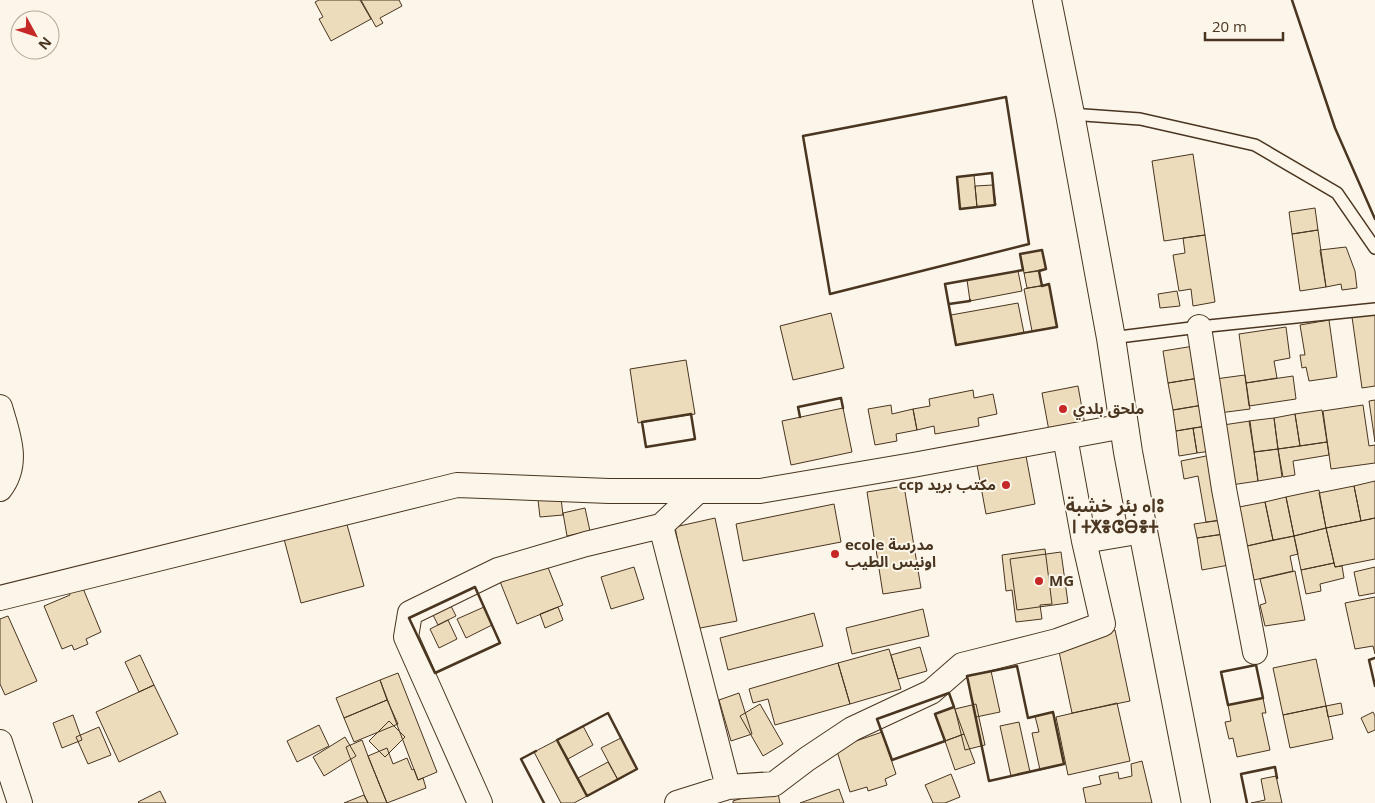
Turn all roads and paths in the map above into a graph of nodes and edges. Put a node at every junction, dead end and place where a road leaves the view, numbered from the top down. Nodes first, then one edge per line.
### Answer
1 (1047, 0) edge
2 (1070, 114) junction
3 (1375, 248) edge
4 (1375, 308) edge
5 (1199, 327) junction
6 (1111, 338) junction
7 (0, 406) edge
8 (1124, 426) junction
9 (1064, 438) junction
10 (0, 490) edge
11 (698, 491) junction
12 (661, 526) junction
13 (1143, 531) junction
14 (1084, 541) junction
15 (4, 590) edge
16 (1255, 652) dead end
17 (0, 742) edge
18 (728, 788) junction
19 (20, 803) edge
20 (480, 803) edge
21 (677, 803) edge
22 (1196, 803) edge

1 - 2 main road
2 - 3 lane
2 - 6 main road
4 - 5 lane
5 - 6 lane
5 - 16 street
6 - 8 main road
7 - 10 street
8 - 9 street
8 - 13 main road
9 - 11 street
9 - 14 street
11 - 12 street
11 - 15 street
12 - 18 street
12 - 20 street
13 - 14 street
13 - 22 main road
14 - 18 street
17 - 19 street
18 - 21 street

